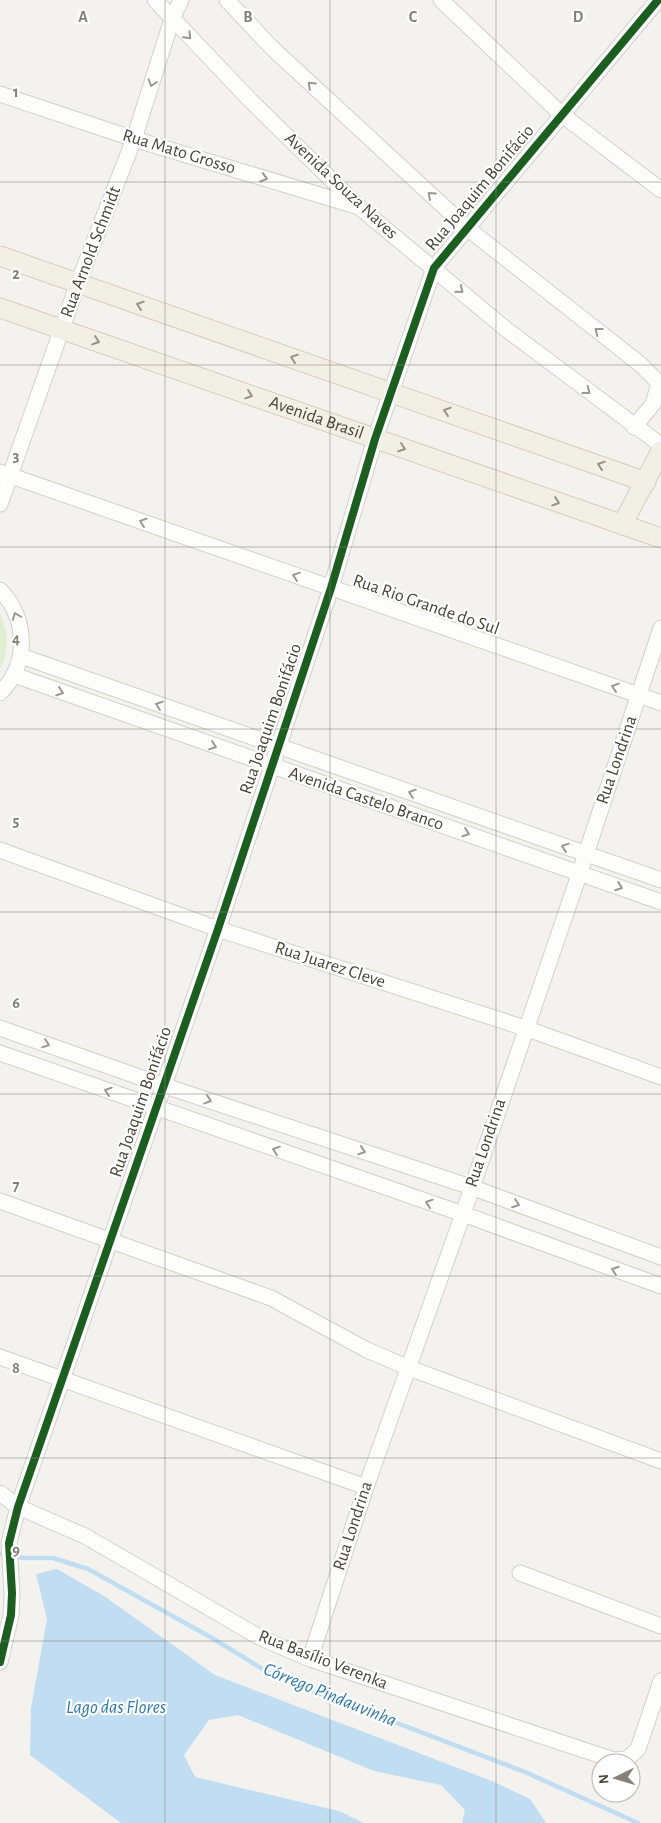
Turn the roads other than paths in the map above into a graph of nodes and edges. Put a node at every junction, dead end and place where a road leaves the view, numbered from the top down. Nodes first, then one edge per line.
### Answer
1 (155, 0) edge
2 (181, 0) edge
3 (227, 0) edge
4 (441, 0) edge
5 (658, 0) edge
6 (172, 20) junction
7 (0, 94) edge
8 (561, 114) junction
9 (134, 138) junction
10 (661, 190) edge
11 (359, 207) junction
12 (467, 228) junction
13 (0, 256) edge
14 (434, 268) junction
15 (78, 283) junction
16 (0, 308) edge
17 (62, 329) junction
18 (660, 384) edge
19 (391, 391) junction
20 (634, 427) junction
21 (375, 439) junction
22 (661, 445) edge
23 (661, 451) edge
24 (5, 474) edge
25 (646, 482) junction
26 (0, 504) edge
27 (622, 525) junction
28 (661, 538) edge
29 (331, 588) junction
30 (0, 590) edge
31 (661, 628) edge
32 (21, 656) junction
33 (14, 675) junction
34 (0, 693) edge
35 (639, 696) junction
36 (661, 703) edge
37 (277, 746) junction
38 (270, 766) junction
39 (0, 850) edge
40 (585, 854) junction
41 (580, 872) junction
42 (661, 880) edge
43 (661, 902) edge
44 (218, 929) junction
45 (0, 1028) edge
46 (525, 1028) junction
47 (0, 1053) edge
48 (661, 1077) edge
49 (162, 1085) junction
50 (154, 1108) junction
51 (471, 1187) junction
52 (0, 1201) edge
53 (463, 1214) junction
54 (109, 1241) junction
55 (661, 1257) edge
56 (661, 1286) edge
57 (0, 1357) edge
58 (409, 1368) junction
59 (60, 1380) junction
60 (661, 1460) edge
61 (366, 1487) junction
62 (0, 1493) edge
63 (18, 1508) junction
64 (520, 1573) dead end
65 (661, 1626) edge
66 (310, 1659) junction
67 (0, 1662) edge
68 (661, 1681) edge

1 - 6 street, Avenida Souza Naves
2 - 6 street, Rua Arnold Schmidt
12 -> 3 street
4 - 8 street
5 - 8 street, Rua Joaquim Bonifácio
6 -> 9 street, Rua Arnold Schmidt
6 -> 11 street, Avenida Souza Naves
7 - 9 street, Rua Mato Grosso
8 - 10 street
8 - 12 street, Rua Joaquim Bonifácio
9 -> 11 street, Rua Mato Grosso
9 - 15 street, Rua Arnold Schmidt
11 - 14 street, Avenida Souza Naves
12 - 14 street, Rua Joaquim Bonifácio
18 -> 12 street
13 - 15 main road
14 - 19 street, Rua Joaquim Bonifácio
14 -> 20 street, Avenida Souza Naves
15 - 17 street, Rua Arnold Schmidt
19 -> 15 main road
16 - 17 main road, Avenida Brasil
17 -> 21 main road, Avenida Brasil
17 - 24 street, Rua Arnold Schmidt
18 - 20 street
19 - 21 street, Rua Joaquim Bonifácio
25 -> 19 main road
20 - 22 street, Avenida Souza Naves
21 -> 27 main road, Avenida Brasil
21 - 29 street, Rua Joaquim Bonifácio
23 - 25 main road
24 - 26 street, Rua Arnold Schmidt
29 -> 24 street, Rua Rio Grande do Sul
25 - 27 main road
27 - 28 main road, Avenida Brasil
35 -> 29 street, Rua Rio Grande do Sul
29 - 37 street, Rua Joaquim Bonifácio
32 -> 30 street
31 - 35 street, Rua Londrina
32 - 33 street
37 -> 32 street, Avenida Castelo Branco
33 - 34 street
33 -> 38 street, Avenida Castelo Branco
35 - 36 street, Rua Rio Grande do Sul
35 - 40 street, Rua Londrina
37 - 38 street, Rua Joaquim Bonifácio
40 -> 37 street, Avenida Castelo Branco
38 -> 41 street, Avenida Castelo Branco
38 - 44 street, Rua Joaquim Bonifácio
39 - 44 street, Rua Juarez Cleve
40 - 41 street, Rua Londrina
40 - 42 street, Avenida Castelo Branco
41 -> 43 street, Avenida Castelo Branco
41 - 46 street, Rua Londrina
44 - 46 street, Rua Juarez Cleve
44 - 49 street, Rua Joaquim Bonifácio
45 -> 49 street
46 - 48 street, Rua Juarez Cleve
46 - 51 street, Rua Londrina
50 -> 47 street
49 - 50 street, Rua Joaquim Bonifácio
49 -> 51 street
53 -> 50 street
50 - 54 street, Rua Joaquim Bonifácio
51 - 53 street, Rua Londrina
51 -> 55 street
52 - 54 street
56 -> 53 street
53 - 58 street, Rua Londrina
54 - 58 street
54 - 59 street, Rua Joaquim Bonifácio
57 - 59 street
58 - 60 street
58 - 61 street, Rua Londrina
59 - 61 street
59 - 63 street, Rua Joaquim Bonifácio
61 - 66 street, Rua Londrina
62 - 63 street, Rua Basílio Verenka
63 - 66 street, Rua Basílio Verenka
63 - 67 street, Rua Joaquim Bonifácio
64 - 65 street
66 - 68 street, Rua Basílio Verenka

